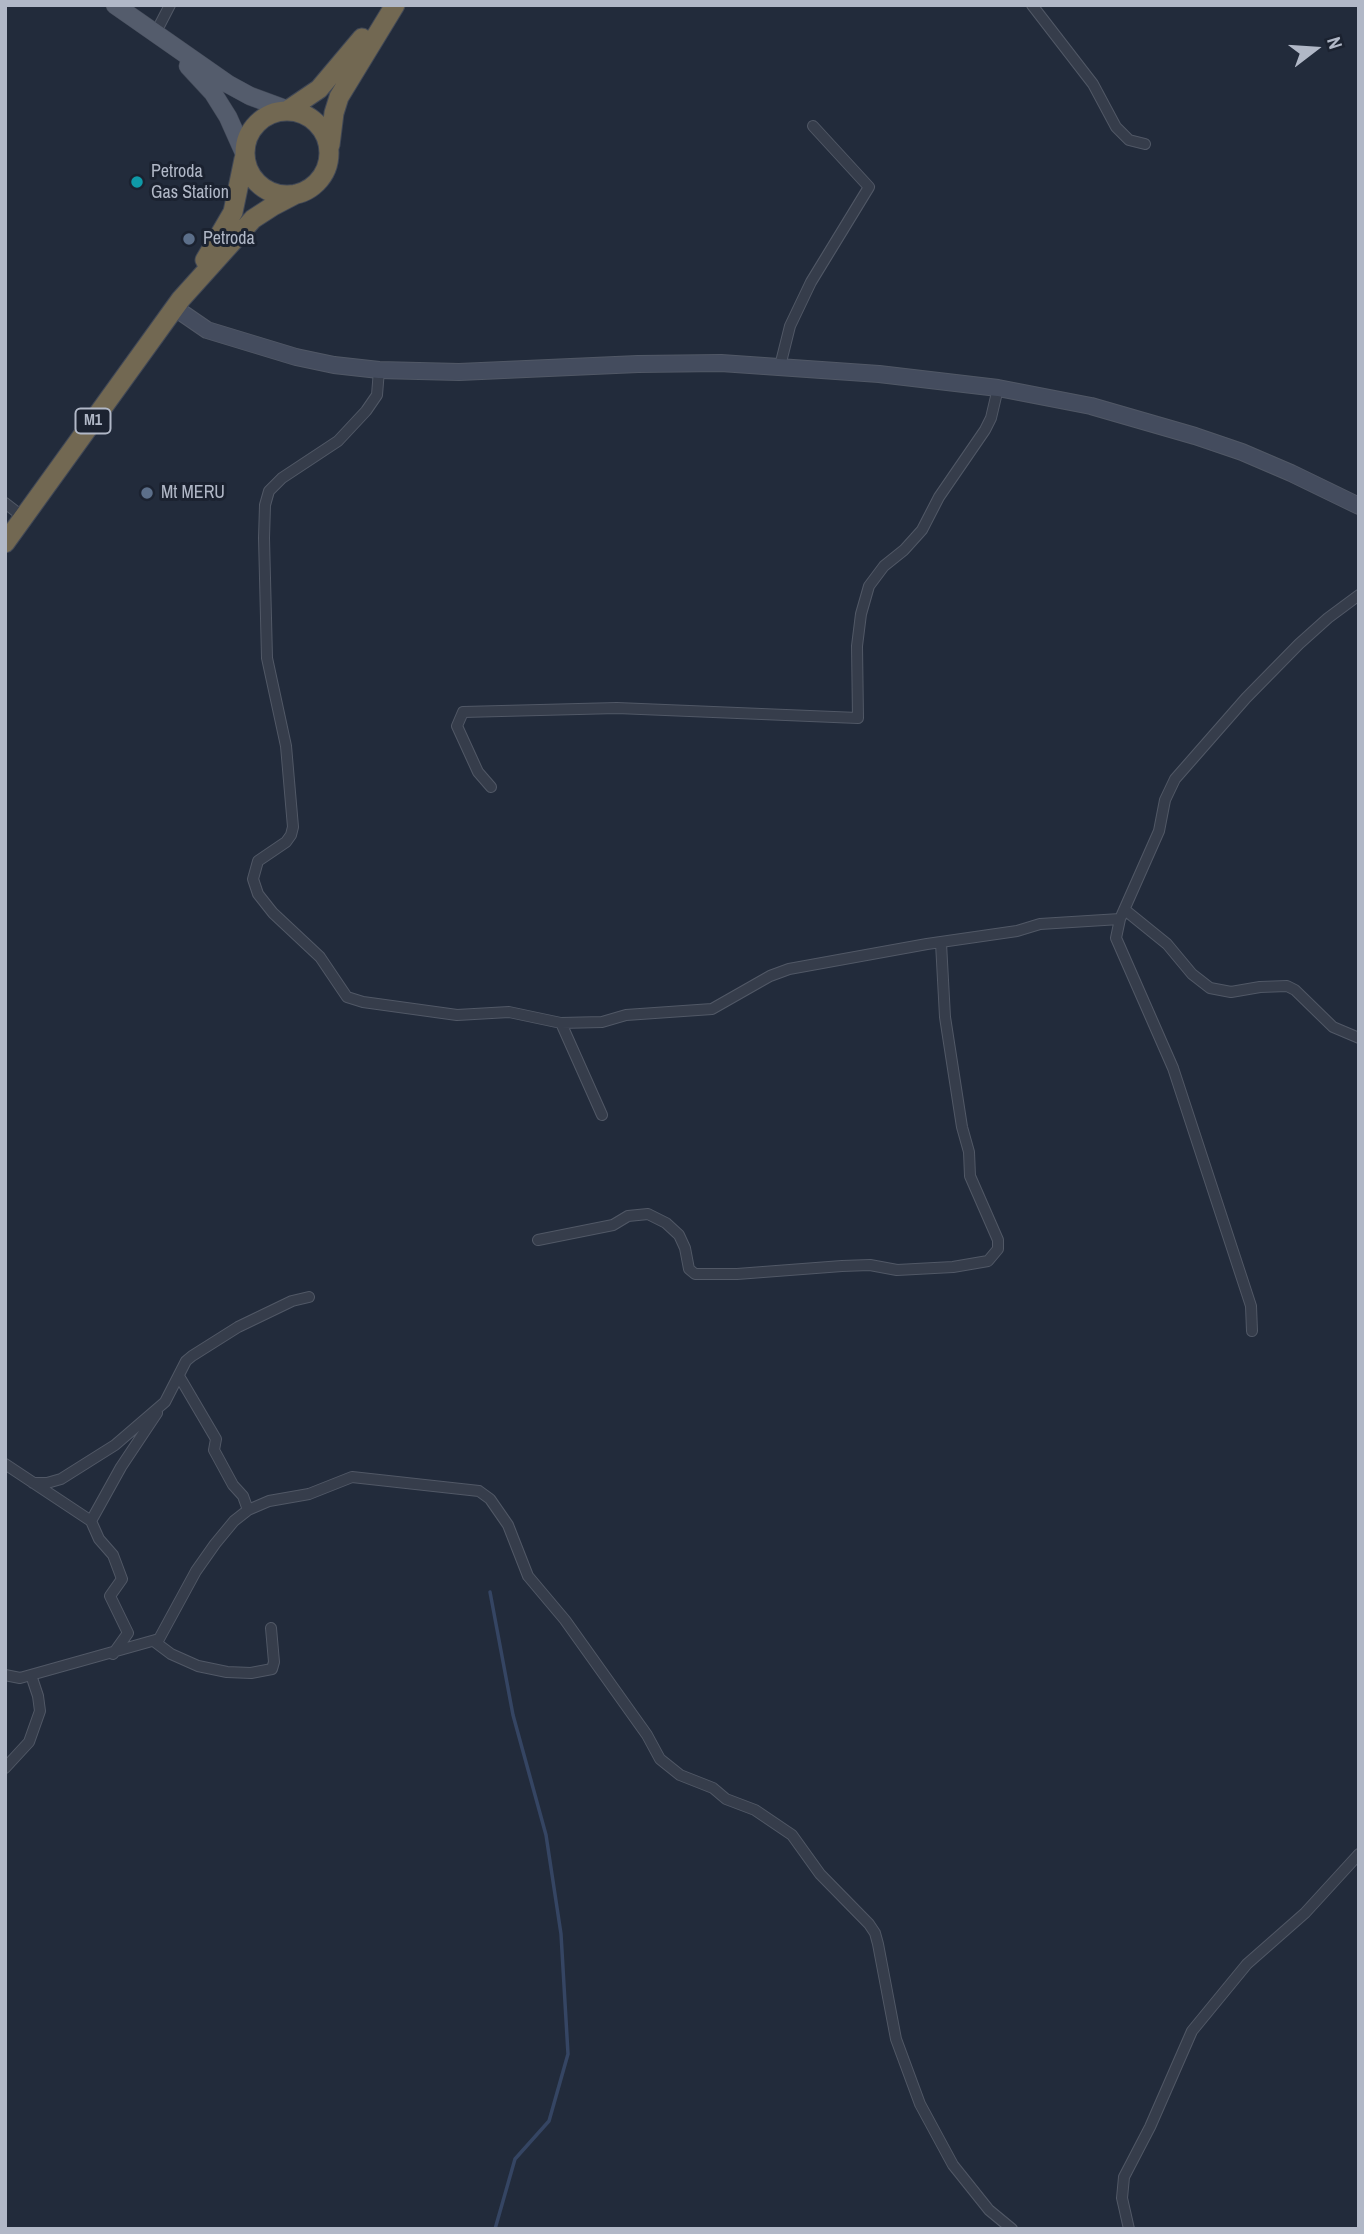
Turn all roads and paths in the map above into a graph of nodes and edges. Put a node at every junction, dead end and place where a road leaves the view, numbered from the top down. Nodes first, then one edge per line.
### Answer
1 (115, 5) edge
2 (170, 5) edge
3 (389, 5) edge
4 (395, 5) edge
5 (1032, 5) edge
6 (162, 40) junction
7 (288, 110) junction
8 (813, 127) dead end
9 (1145, 144) dead end
10 (330, 152) junction
11 (244, 155) junction
12 (296, 194) junction
13 (178, 304) junction
14 (780, 366) junction
15 (379, 370) junction
16 (998, 388) junction
17 (5, 503) edge
18 (1359, 506) edge
19 (23, 517) junction
20 (5, 543) edge
21 (1359, 595) edge
22 (491, 787) dead end
23 (1123, 914) junction
24 (941, 943) junction
25 (561, 1023) junction
26 (1359, 1038) edge
27 (602, 1115) dead end
28 (538, 1240) dead end
29 (309, 1297) dead end
30 (1252, 1331) dead end
31 (179, 1376) junction
32 (165, 1402) junction
33 (5, 1464) edge
34 (33, 1483) junction
35 (248, 1510) junction
36 (92, 1521) junction
37 (271, 1628) dead end
38 (155, 1642) junction
39 (113, 1654) junction
40 (5, 1675) edge
41 (31, 1675) junction
42 (5, 1768) edge
43 (1359, 1854) edge
44 (1012, 2229) edge
45 (1129, 2229) edge

1 - 6 main road
2 - 6 street
3 - 7 highway, M1
4 - 10 highway, M1
5 - 9 street
6 - 7 main road
6 - 11 main road
7 - 10 highway
7 - 11 highway, M1
8 - 14 street
10 - 12 highway, M1
11 - 12 highway
11 - 13 highway, M1
12 - 13 highway, M1
13 - 15 street
13 - 19 highway, M1
14 - 15 street
14 - 16 street
15 - 25 street
16 - 18 street
16 - 22 street
17 - 19 street
19 - 20 highway, M1
21 - 23 street
23 - 24 street
23 - 26 street
23 - 30 street
24 - 25 street
24 - 28 street
25 - 27 street
29 - 31 street
31 - 32 street
31 - 35 street
32 - 34 street
32 - 36 street
33 - 34 street
34 - 36 street
35 - 38 street
35 - 44 street
36 - 39 street
37 - 38 street
38 - 39 street
39 - 41 street
40 - 41 street
41 - 42 street
43 - 45 street

